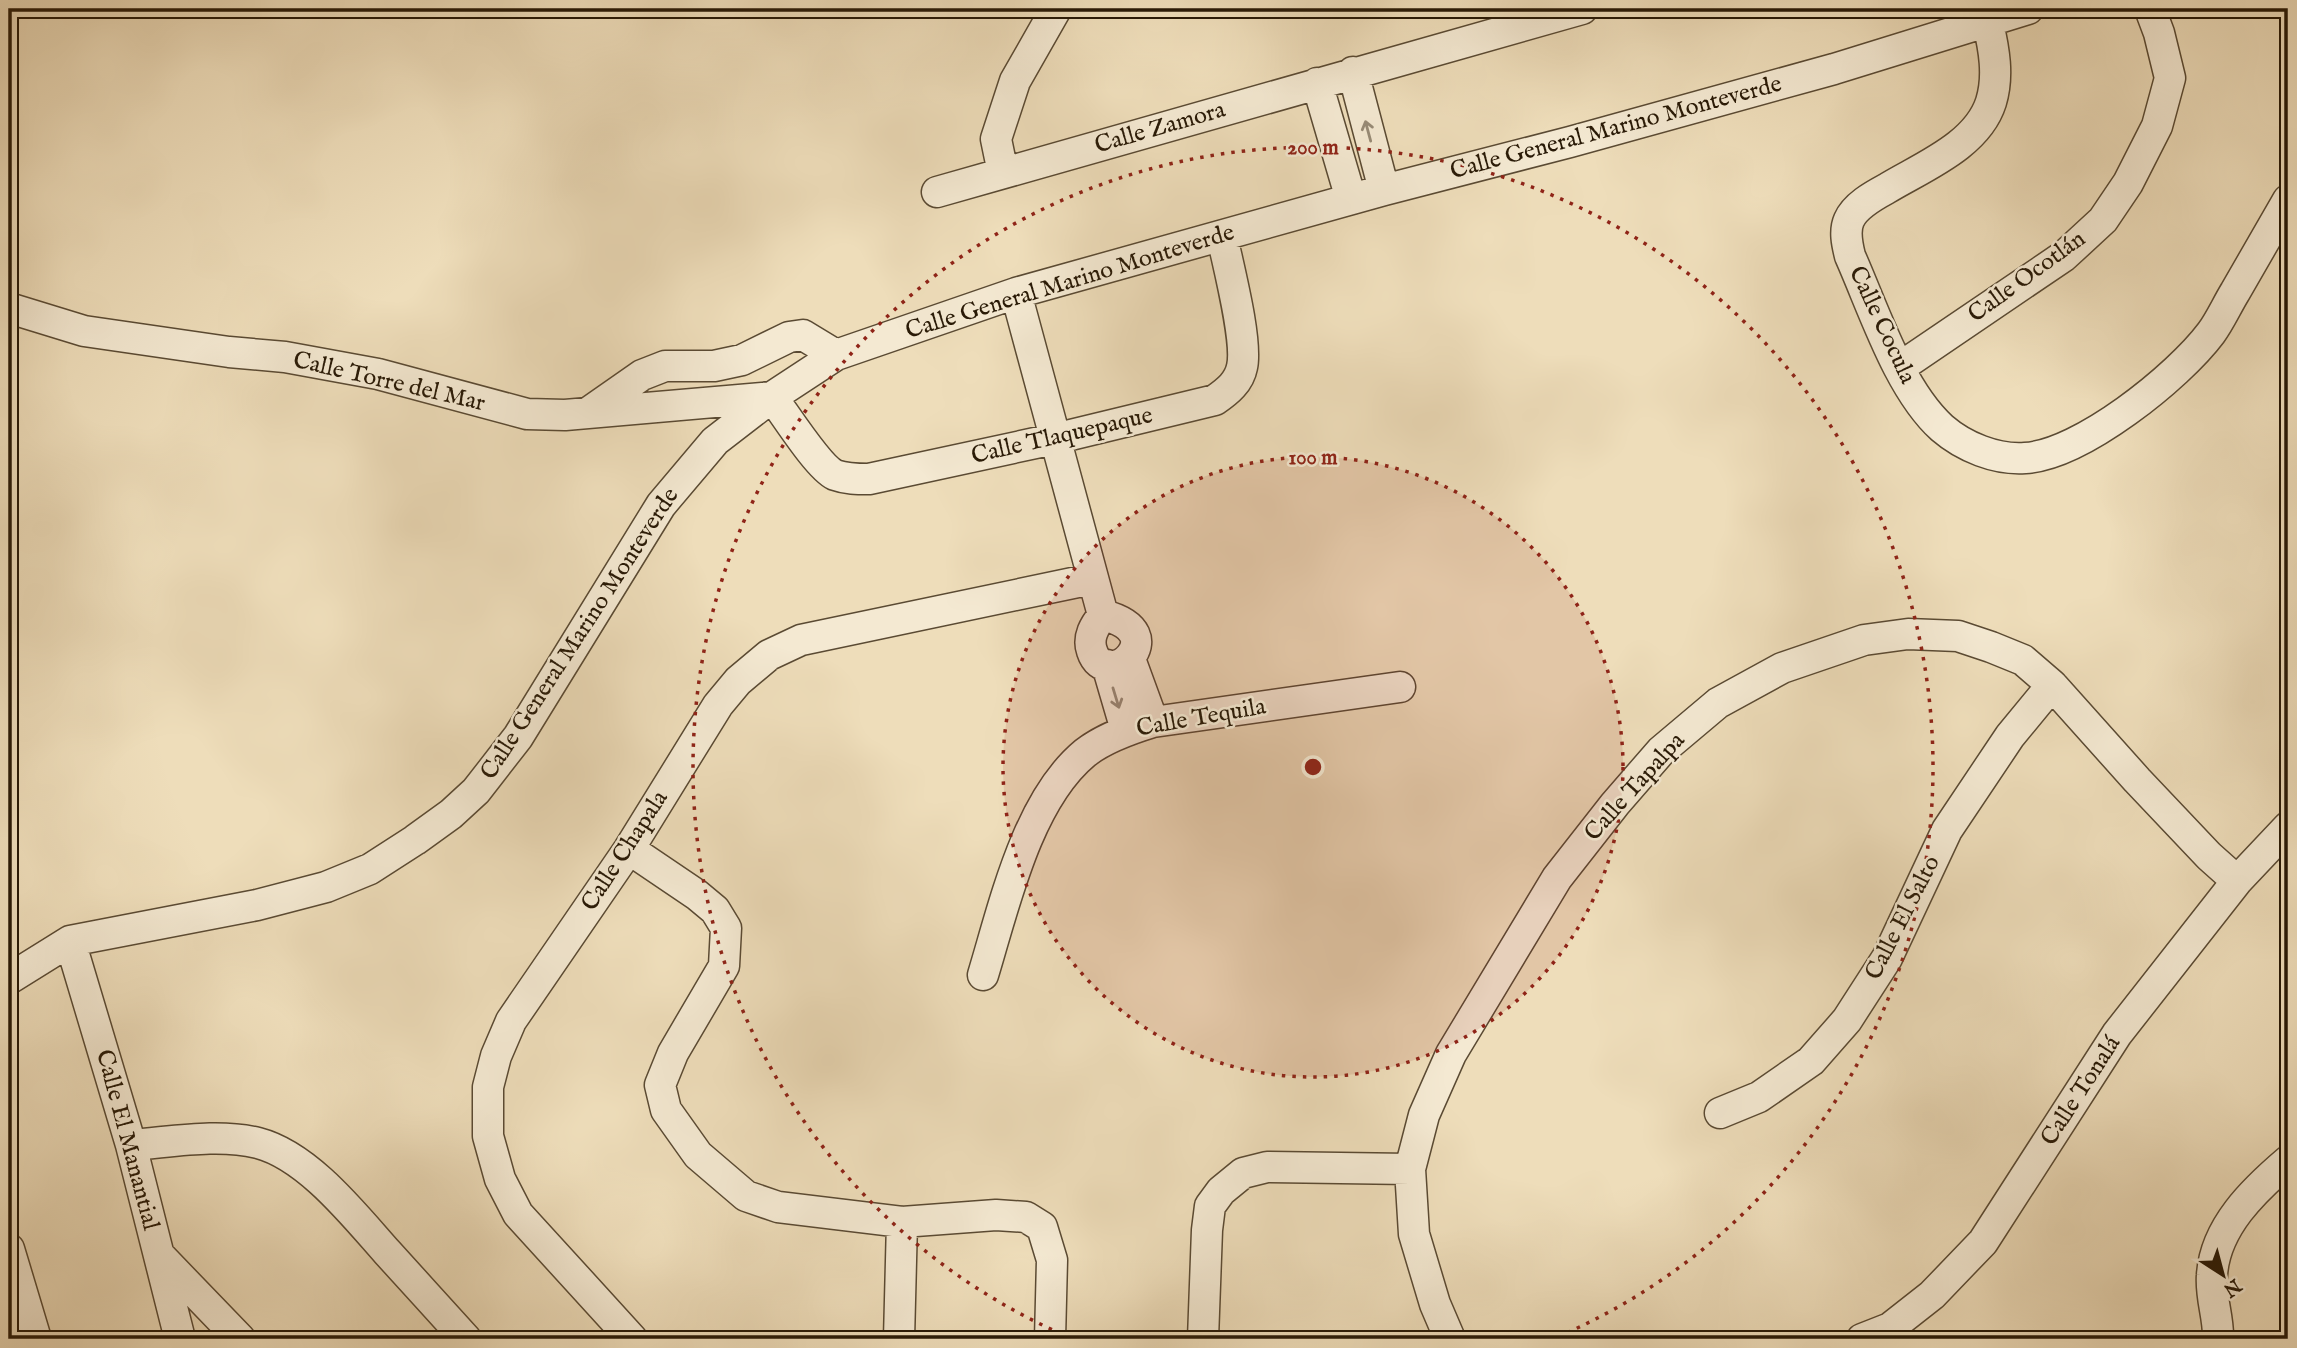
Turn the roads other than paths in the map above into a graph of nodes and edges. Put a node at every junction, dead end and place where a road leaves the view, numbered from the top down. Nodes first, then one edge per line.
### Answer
1 (1056, 9) edge
2 (1582, 9) edge
3 (2028, 9) edge
4 (2150, 9) edge
5 (1988, 23) junction
6 (1353, 72) junction
7 (1317, 83) junction
8 (1003, 173) junction
9 (1384, 190) junction
10 (937, 192) dead end
11 (1351, 199) junction
12 (2288, 200) edge
13 (1222, 236) junction
14 (1016, 293) junction
15 (9, 308) edge
16 (836, 355) junction
17 (1899, 368) junction
18 (772, 397) junction
19 (587, 414) junction
20 (1054, 439) junction
21 (1092, 579) junction
22 (2052, 685) junction
23 (1400, 687) dead end
24 (1140, 726) junction
25 (2288, 827) edge
26 (629, 849) junction
27 (2237, 881) junction
28 (70, 941) junction
29 (984, 975) dead end
30 (9, 979) edge
31 (1720, 1113) dead end
32 (131, 1144) junction
33 (2288, 1161) edge
34 (1410, 1169) junction
35 (902, 1222) junction
36 (9, 1249) edge
37 (158, 1254) junction
38 (2221, 1335) edge
39 (36, 1339) edge
40 (180, 1339) edge
41 (240, 1339) edge
42 (466, 1339) edge
43 (632, 1339) edge
44 (899, 1339) edge
45 (1050, 1339) edge
46 (1203, 1339) edge
47 (1450, 1339) edge
48 (1862, 1339) edge

1 - 8 street
2 - 6 street, Calle Zamora
3 - 5 street, Calle General Marino Monteverde
4 - 17 street, Calle Ocotlán
5 - 9 street, Calle General Marino Monteverde
5 - 17 street, Calle Cocula
6 - 7 street, Calle Zamora
9 -> 6 street
7 - 8 street, Calle Zamora
7 - 11 street
8 - 10 street, Calle Zamora
9 - 11 street, Calle General Marino Monteverde
11 - 13 street, Calle General Marino Monteverde
12 - 17 street, Calle Cocula
13 - 14 street, Calle General Marino Monteverde
13 - 20 street, Calle Tlaquepaque
14 - 16 street, Calle General Marino Monteverde
14 - 20 street
15 - 19 street, Calle Torre del Mar
16 - 18 street, Calle General Marino Monteverde
16 - 19 street
18 - 19 street, Calle Torre del Mar
18 - 20 street, Calle Tlaquepaque
18 - 28 street, Calle General Marino Monteverde
20 - 21 street
21 - 24 street
21 - 26 street, Calle Chapala
22 - 27 street, Calle Tapalpa
22 - 31 street, Calle El Salto
22 - 34 street, Calle Tapalpa
23 - 24 street, Calle Tequila
24 - 29 street, Calle Tequila
25 - 27 street, Calle Tonalá
26 - 35 street
26 - 43 street, Calle Chapala
27 - 48 street, Calle Tonalá
28 - 30 street, Calle General Marino Monteverde
28 - 32 street, Calle El Manantial
32 - 37 street, Calle El Manantial
32 - 42 street
33 - 38 street
34 - 46 street
34 - 47 street, Calle Tapalpa
35 - 44 street
35 - 45 street
36 - 39 street
37 - 40 street, Calle El Manantial
37 - 41 street

